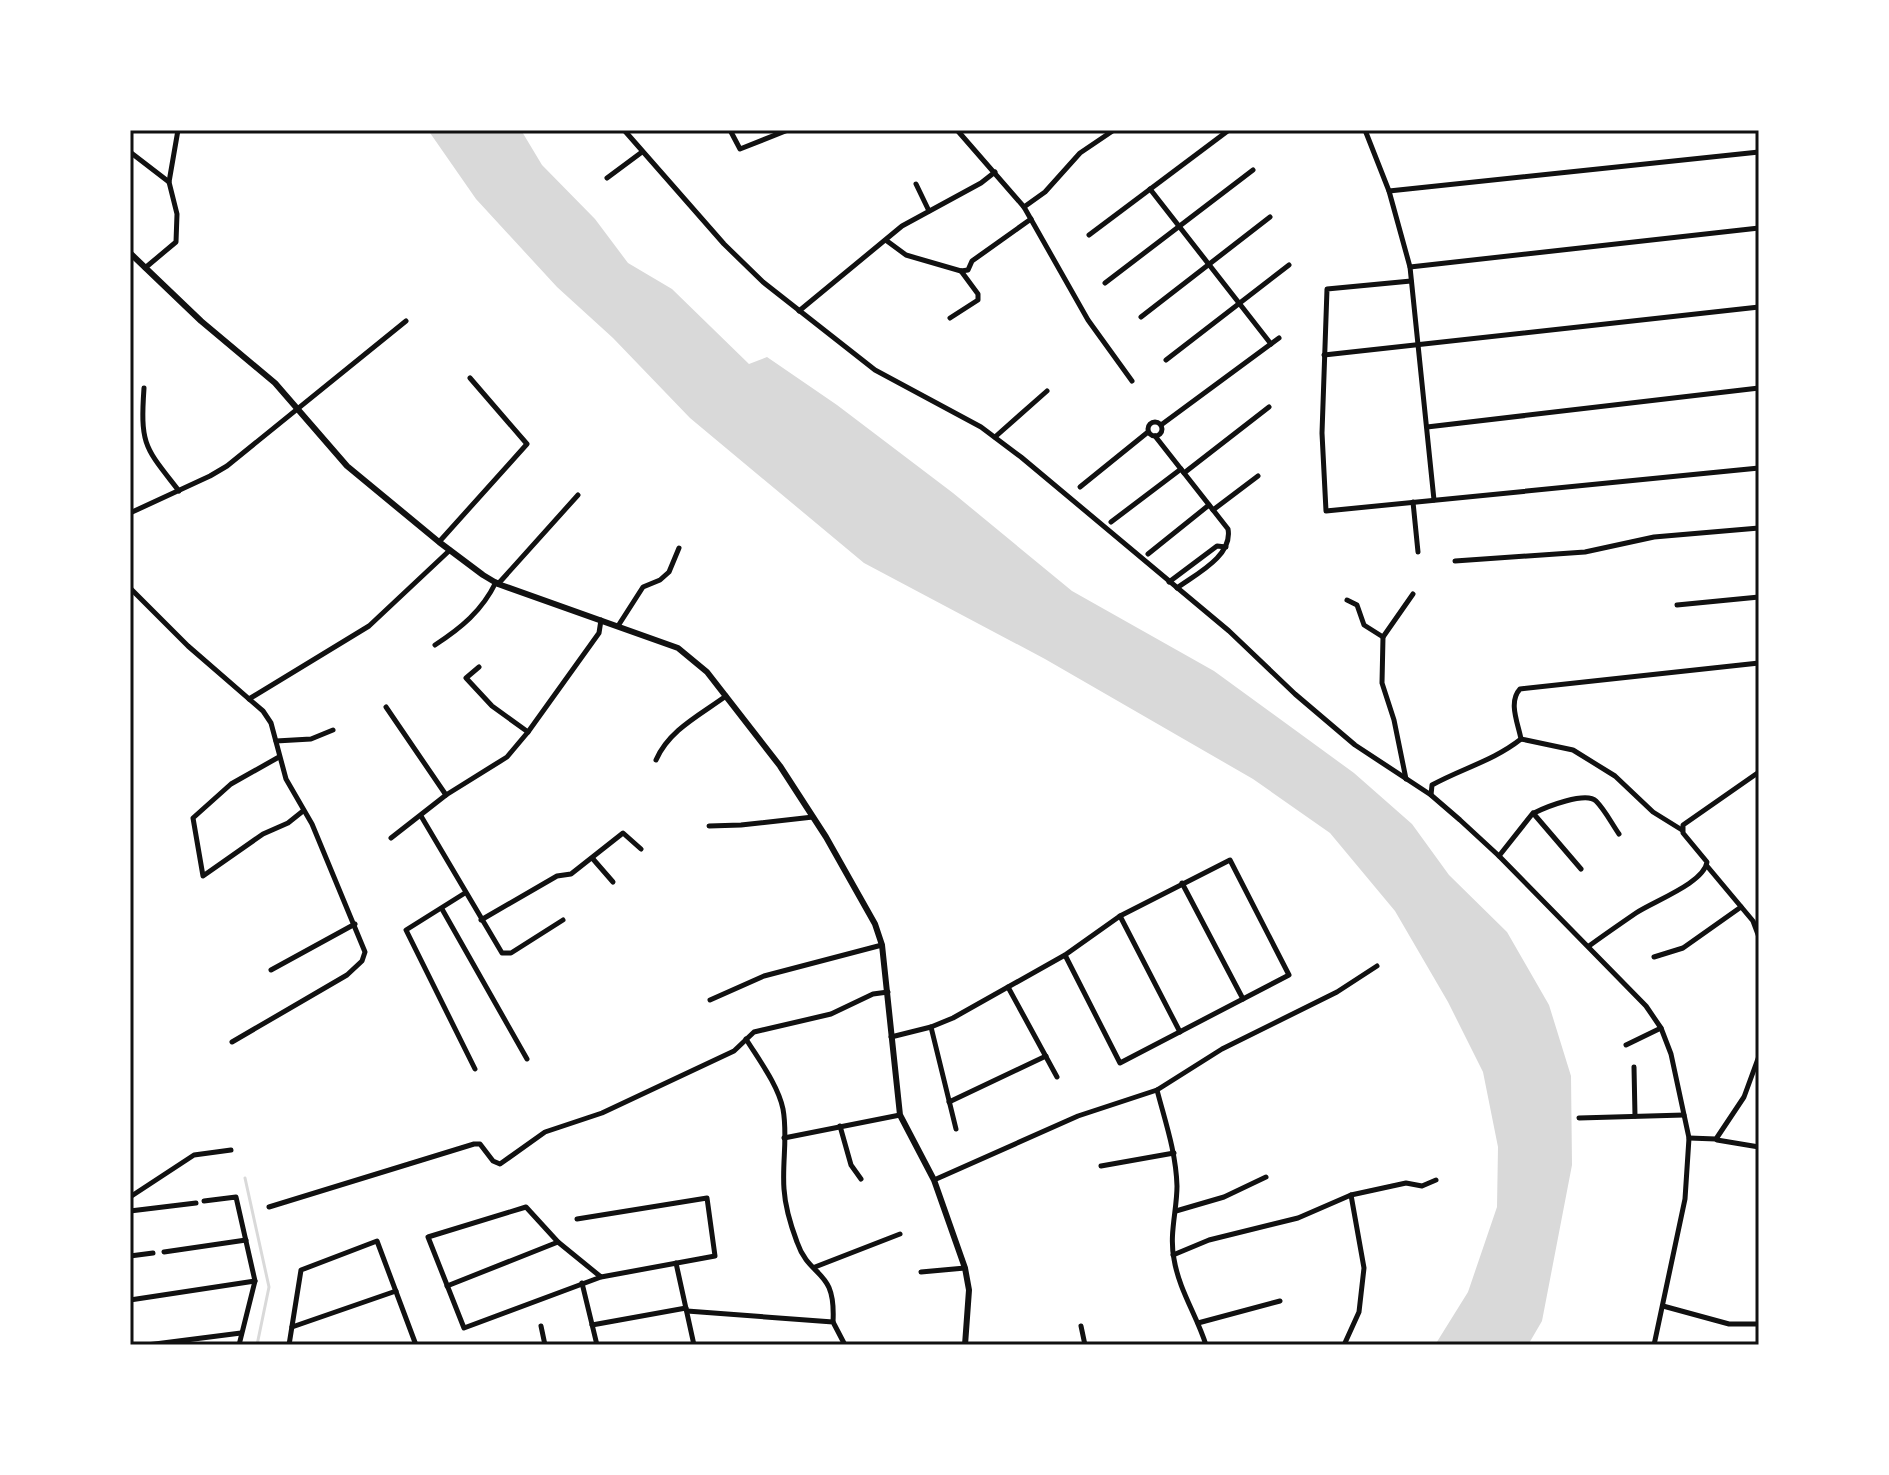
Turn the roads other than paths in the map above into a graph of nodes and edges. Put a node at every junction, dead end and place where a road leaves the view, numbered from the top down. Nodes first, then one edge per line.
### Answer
1 (178, 130) edge
2 (624, 130) edge
3 (730, 130) edge
4 (788, 130) edge
5 (957, 130) edge
6 (1114, 130) edge
7 (1229, 130) edge
8 (1365, 130) edge
9 (130, 152) edge
10 (642, 152) junction
11 (1759, 152) edge
12 (1253, 170) dead end
13 (995, 172) junction
14 (607, 178) dead end
15 (169, 182) junction
16 (916, 184) dead end
17 (1150, 189) junction
18 (1389, 191) junction
19 (1024, 207) junction
20 (929, 211) junction
21 (1270, 217) dead end
22 (1031, 219) junction
23 (1179, 226) junction
24 (1759, 228) edge
25 (1089, 235) dead end
26 (887, 241) junction
27 (130, 253) edge
28 (1209, 264) junction
29 (1289, 265) dead end
30 (1410, 267) junction
31 (144, 268) junction
32 (961, 271) junction
33 (1411, 281) junction
34 (1105, 283) dead end
35 (1239, 304) junction
36 (1759, 307) edge
37 (799, 311) junction
38 (1141, 317) dead end
39 (950, 318) dead end
40 (406, 321) dead end
41 (1279, 338) dead end
42 (1271, 344) junction
43 (1418, 345) junction
44 (1324, 355) junction
45 (1166, 360) dead end
46 (470, 378) dead end
47 (1132, 381) dead end
48 (144, 388) dead end
49 (1759, 388) edge
50 (1047, 391) dead end
51 (296, 407) junction
52 (1269, 407) dead end
53 (1161, 425) junction
54 (1427, 427) junction
55 (1148, 432) junction
56 (1155, 436) junction
57 (995, 437) junction
58 (1759, 468) edge
59 (1182, 471) junction
60 (1258, 476) dead end
61 (1080, 487) dead end
62 (179, 491) junction
63 (578, 495) dead end
64 (1434, 500) junction
65 (1413, 502) junction
66 (1211, 508) junction
67 (130, 512) edge
68 (1111, 522) dead end
69 (1759, 528) edge
70 (439, 542) junction
71 (1226, 547) junction
72 (679, 548) dead end
73 (450, 550) junction
74 (1418, 552) dead end
75 (1148, 554) dead end
76 (1455, 561) dead end
77 (1169, 582) junction
78 (497, 583) junction
79 (130, 588) edge
80 (1177, 588) junction
81 (1413, 594) dead end
82 (1759, 597) edge
83 (1347, 600) dead end
84 (1677, 605) dead end
85 (602, 619) junction
86 (618, 626) junction
87 (1383, 637) junction
88 (435, 645) dead end
89 (1759, 663) edge
90 (479, 667) dead end
91 (726, 696) junction
92 (249, 699) junction
93 (386, 707) dead end
94 (333, 730) dead end
95 (528, 732) junction
96 (1521, 739) junction
97 (276, 741) junction
98 (279, 757) junction
99 (656, 760) dead end
100 (1759, 772) edge
101 (1406, 780) junction
102 (446, 795) junction
103 (1431, 795) junction
104 (303, 811) junction
105 (1533, 813) junction
106 (421, 816) junction
107 (813, 817) junction
108 (709, 826) dead end
109 (1683, 832) junction
110 (1619, 834) dead end
111 (391, 838) dead end
112 (641, 849) dead end
113 (1499, 856) junction
114 (593, 859) junction
115 (1707, 866) junction
116 (1581, 869) dead end
117 (613, 882) dead end
118 (1182, 883) junction
119 (465, 893) junction
120 (1741, 907) junction
121 (442, 909) junction
122 (1120, 916) junction
123 (481, 920) junction
124 (563, 920) dead end
125 (355, 924) junction
126 (1759, 937) edge
127 (882, 945) junction
128 (1588, 946) junction
129 (1065, 955) junction
130 (1654, 957) dead end
131 (1377, 966) dead end
132 (271, 970) dead end
133 (1008, 987) junction
134 (888, 992) junction
135 (1243, 999) junction
136 (710, 1000) dead end
137 (931, 1027) junction
138 (1661, 1028) junction
139 (1180, 1032) junction
140 (891, 1037) junction
141 (746, 1039) junction
142 (232, 1042) dead end
143 (1626, 1045) dead end
144 (1046, 1056) junction
145 (1759, 1056) edge
146 (527, 1059) dead end
147 (1634, 1067) dead end
148 (475, 1069) dead end
149 (1057, 1077) dead end
150 (1157, 1090) junction
151 (949, 1102) junction
152 (900, 1115) junction
153 (1684, 1115) junction
154 (1635, 1116) junction
155 (1579, 1118) dead end
156 (840, 1126) junction
157 (956, 1129) dead end
158 (784, 1138) junction
159 (1689, 1138) junction
160 (1716, 1139) junction
161 (1759, 1147) edge
162 (231, 1150) dead end
163 (1174, 1153) junction
164 (1101, 1166) dead end
165 (1266, 1177) dead end
166 (861, 1179) dead end
167 (934, 1180) junction
168 (1436, 1180) dead end
169 (1351, 1195) junction
170 (130, 1197) edge
171 (204, 1201) dead end
172 (196, 1203) dead end
173 (269, 1207) dead end
174 (130, 1211) edge
175 (1176, 1211) junction
176 (577, 1219) dead end
177 (900, 1234) dead end
178 (246, 1240) junction
179 (558, 1242) junction
180 (164, 1252) dead end
181 (153, 1253) dead end
182 (1173, 1255) junction
183 (130, 1256) edge
184 (676, 1263) junction
185 (815, 1267) junction
186 (965, 1268) junction
187 (921, 1272) dead end
188 (601, 1277) junction
189 (255, 1281) junction
190 (582, 1283) junction
191 (447, 1286) junction
192 (396, 1291) junction
193 (130, 1300) edge
194 (1280, 1301) dead end
195 (1663, 1306) junction
196 (686, 1310) junction
197 (833, 1322) junction
198 (1198, 1323) junction
199 (1759, 1324) edge
200 (592, 1325) junction
201 (541, 1326) dead end
202 (1081, 1326) dead end
203 (292, 1327) junction
204 (241, 1333) junction
205 (147, 1345) edge
206 (239, 1345) edge
207 (289, 1345) edge
208 (416, 1345) edge
209 (545, 1345) edge
210 (597, 1345) edge
211 (694, 1345) edge
212 (845, 1345) edge
213 (965, 1345) edge
214 (1085, 1345) edge
215 (1206, 1345) edge
216 (1344, 1345) edge
217 (1654, 1345) edge

1 - 15 street
2 - 10 street
3 - 4 street
5 - 13 street
6 - 19 street
7 - 17 street
8 - 18 street
9 - 15 street
10 - 14 street
10 - 37 street
11 - 18 street
12 - 23 street
13 - 19 street
13 - 20 street
15 - 31 street
16 - 20 street
17 - 23 street
17 - 25 street
18 - 30 street
19 - 22 street
20 - 26 street
21 - 28 street
22 - 32 street
22 - 47 street
23 - 28 street
23 - 34 street
24 - 30 street
26 - 32 street
26 - 37 street
27 - 31 street
28 - 35 street
28 - 38 street
29 - 35 street
30 - 33 street
31 - 51 street
32 - 39 street
33 - 43 street
33 - 44 street
35 - 42 street
35 - 45 street
36 - 43 street
37 - 57 street
40 - 51 street
41 - 42 street
42 - 53 street
43 - 44 street
43 - 54 street
44 - 65 street
46 - 70 street
48 - 62 street
49 - 54 street
50 - 57 street
51 - 62 street
51 - 70 street
52 - 59 street
53 - 55 street
53 - 56 street
54 - 64 street
55 - 56 street
55 - 61 street
56 - 59 street
57 - 77 street
58 - 64 street
59 - 66 street
59 - 68 street
60 - 66 street
62 - 67 street
63 - 78 street
64 - 65 street
65 - 74 street
66 - 71 street
66 - 75 street
69 - 76 street
70 - 73 street
71 - 77 street
71 - 80 street
72 - 86 street
73 - 78 street
73 - 92 street
77 - 80 street
78 - 85 street
78 - 88 street
79 - 92 street
80 - 101 street
81 - 87 street
82 - 84 street
83 - 87 street
85 - 86 street
85 - 95 street
86 - 91 street
87 - 101 street
89 - 96 street
90 - 95 street
91 - 99 street
91 - 107 street
92 - 97 street
93 - 102 street
94 - 97 street
95 - 102 street
96 - 103 street
96 - 109 street
97 - 98 street
98 - 104 street
98 - 104 street
100 - 109 street
101 - 103 street
102 - 106 street
103 - 113 street
104 - 125 street
105 - 110 street
105 - 113 street
105 - 116 street
106 - 111 street
106 - 119 street
107 - 108 street
107 - 127 street
109 - 115 street
112 - 114 street
113 - 128 street
114 - 117 street
114 - 123 street
115 - 120 street
115 - 128 street
118 - 122 street
118 - 135 street
118 - 135 street
119 - 121 street
119 - 123 street
120 - 126 street
120 - 130 street
121 - 146 street
121 - 148 street
122 - 129 street
122 - 139 street
123 - 124 street
125 - 132 street
125 - 142 street
127 - 134 street
127 - 136 street
128 - 138 street
129 - 133 street
129 - 139 street
131 - 150 street
133 - 137 street
133 - 144 street
134 - 140 street
134 - 141 street
135 - 139 street
137 - 140 street
137 - 151 street
138 - 143 street
138 - 153 street
140 - 152 street
141 - 158 street
141 - 173 street
144 - 149 street
144 - 151 street
145 - 160 street
147 - 154 street
150 - 163 street
150 - 167 street
151 - 157 street
152 - 156 street
152 - 167 street
153 - 154 street
153 - 159 street
154 - 155 street
156 - 158 street
156 - 166 street
158 - 185 street
159 - 160 street
159 - 195 street
160 - 161 street
162 - 170 street
163 - 164 street
163 - 175 street
165 - 175 street
167 - 186 street
168 - 169 street
169 - 182 street
169 - 216 street
171 - 178 street
172 - 174 street
175 - 182 street
176 - 184 street
177 - 185 street
178 - 180 street
178 - 189 street
179 - 188 street
179 - 191 street
179 - 191 street
181 - 183 street
182 - 198 street
184 - 188 street
184 - 196 street
185 - 197 street
186 - 187 street
186 - 213 street
188 - 190 street
189 - 193 street
189 - 204 street
190 - 191 street
190 - 200 street
192 - 203 street
192 - 203 street
192 - 208 street
194 - 198 street
195 - 199 street
195 - 217 street
196 - 197 street
196 - 200 street
196 - 211 street
197 - 212 street
198 - 215 street
200 - 210 street
201 - 209 street
202 - 214 street
203 - 207 street
204 - 205 street
204 - 206 street

